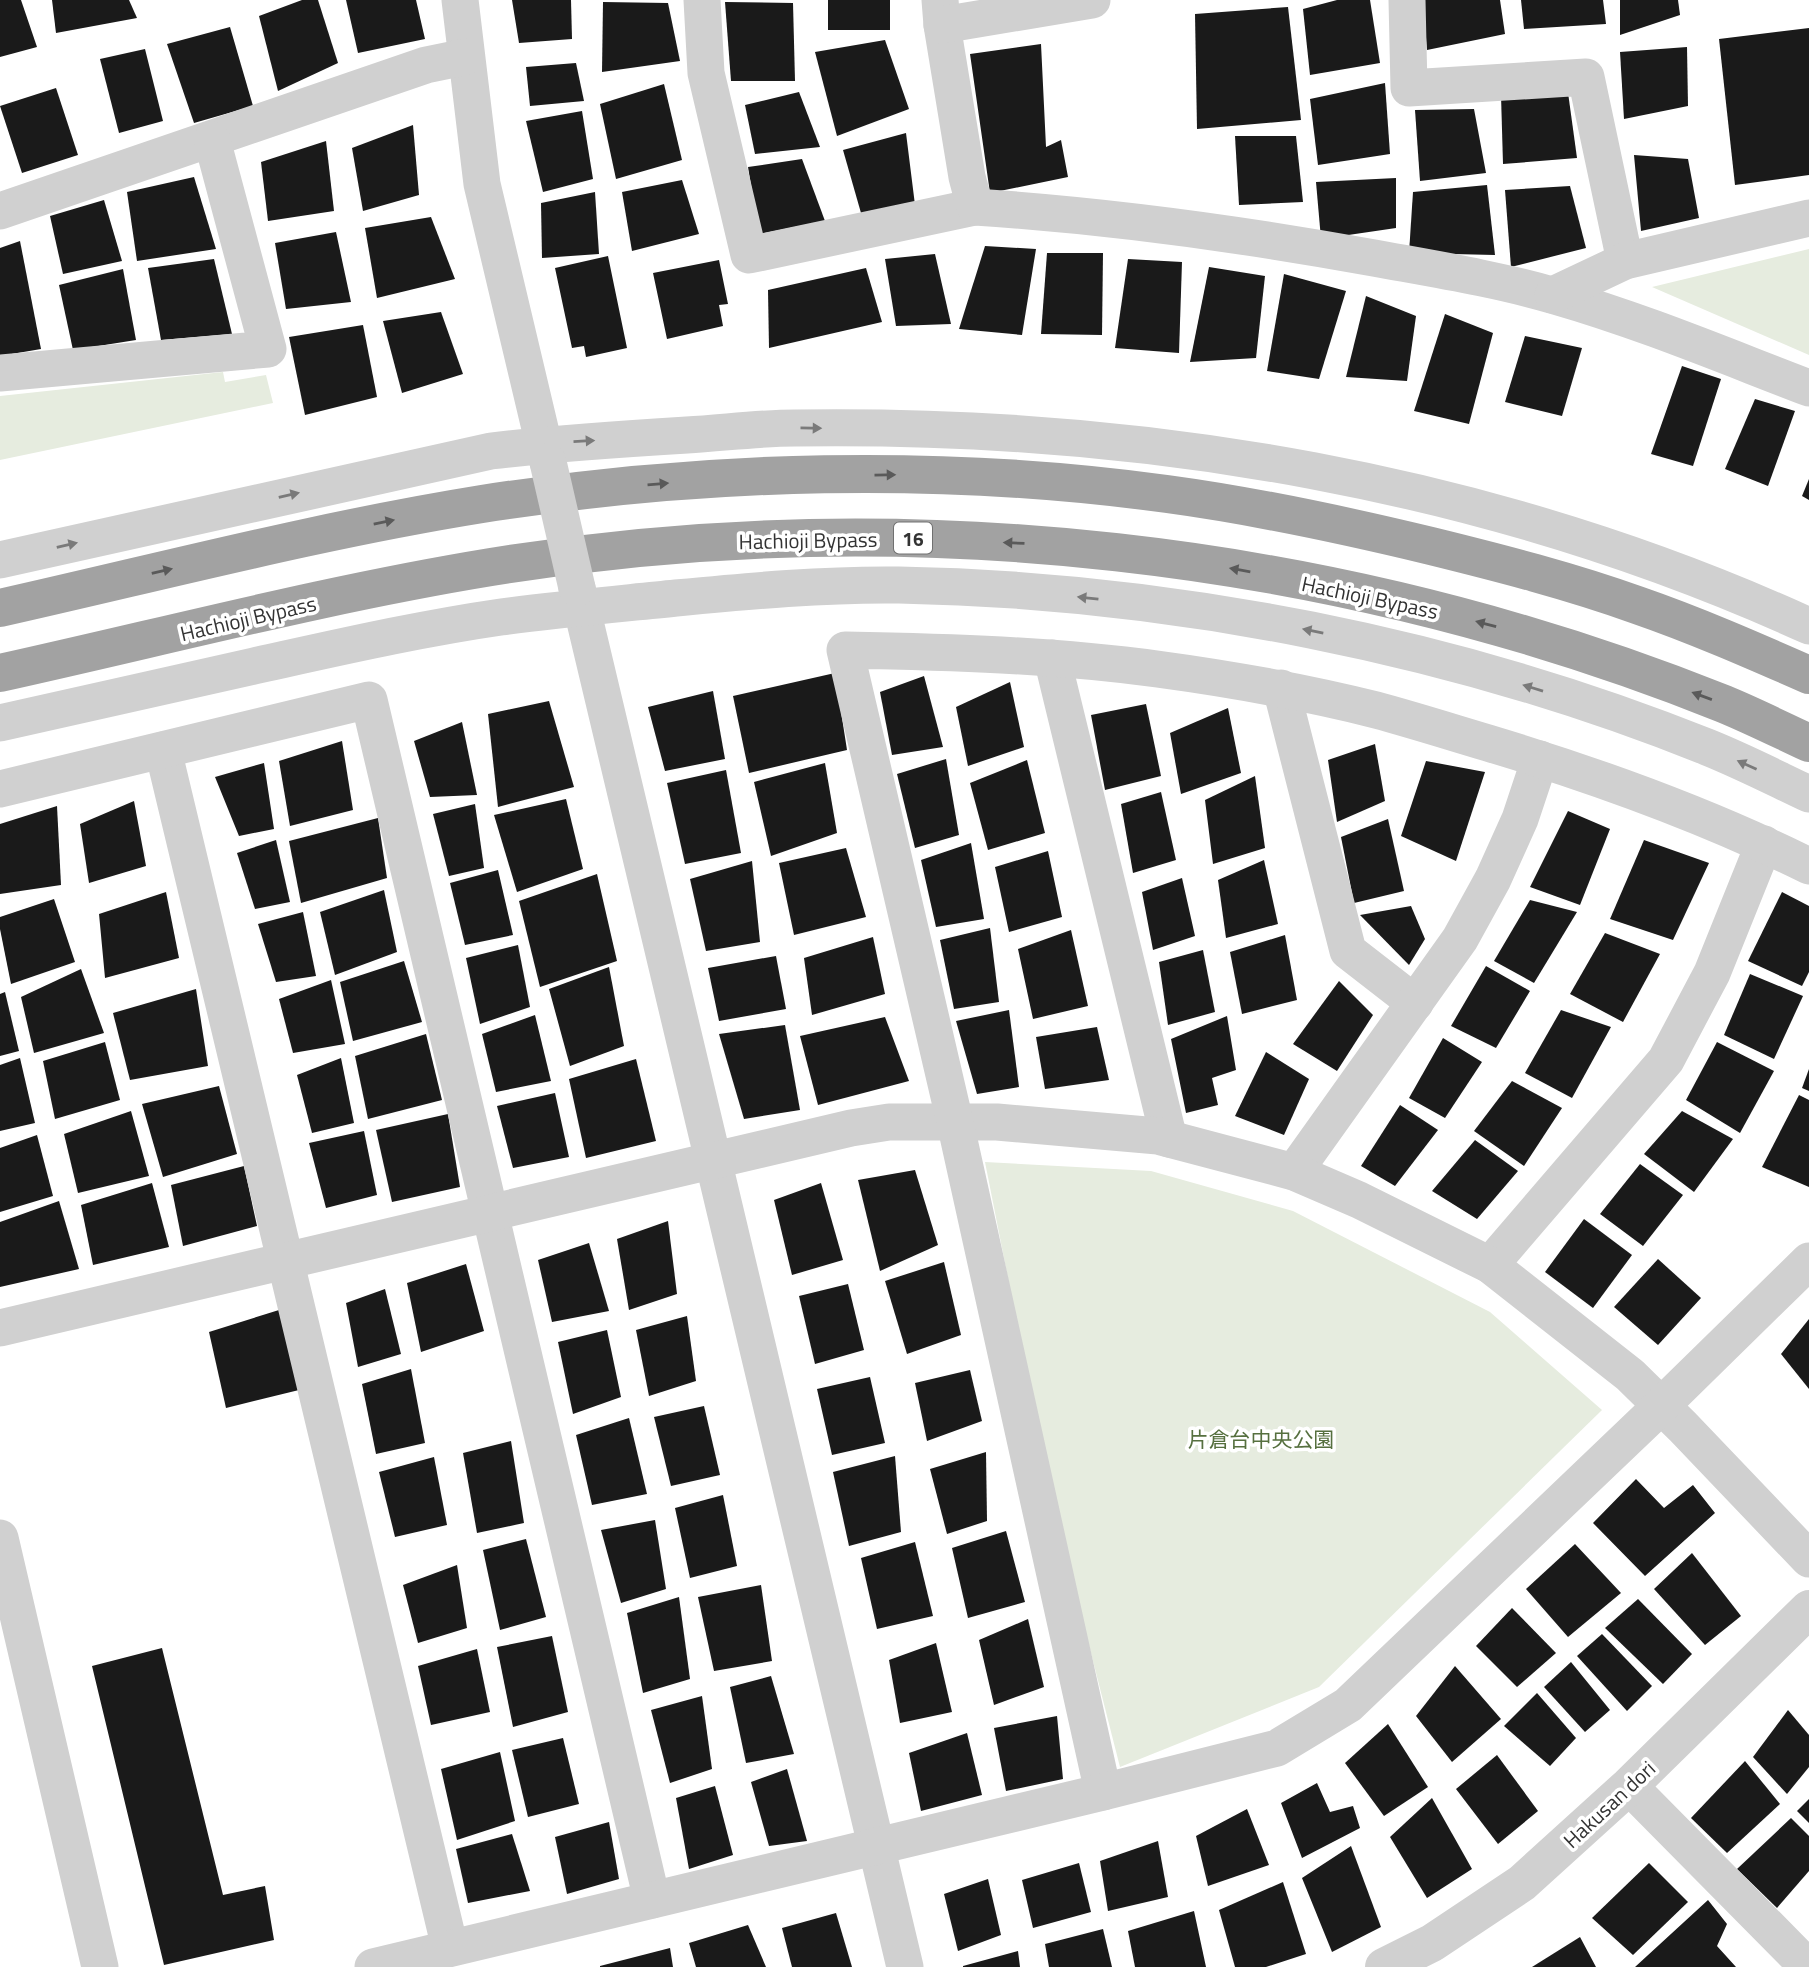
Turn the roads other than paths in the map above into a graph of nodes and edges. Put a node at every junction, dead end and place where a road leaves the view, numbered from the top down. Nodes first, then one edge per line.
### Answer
1 (460, 0) edge
2 (702, 0) edge
3 (1091, 0) edge
4 (1407, 0) edge
5 (941, 13) edge
6 (465, 57) junction
7 (212, 140) junction
8 (975, 207) junction
9 (0, 211) edge
10 (1809, 219) edge
11 (1625, 261) junction
12 (1553, 295) junction
13 (0, 373) edge
14 (1809, 388) edge
15 (546, 453) junction
16 (0, 559) edge
17 (580, 598) junction
18 (0, 608) edge
19 (1809, 626) edge
20 (1052, 659) junction
21 (0, 673) edge
22 (1809, 675) edge
23 (1281, 688) junction
24 (0, 723) edge
25 (1809, 743) edge
26 (163, 750) junction
27 (1540, 759) junction
28 (0, 789) edge
29 (1809, 794) edge
30 (1764, 844) junction
31 (1809, 866) edge
32 (1415, 1003) junction
33 (955, 1122) junction
34 (1169, 1139) junction
35 (713, 1160) junction
36 (1294, 1172) junction
37 (490, 1212) junction
38 (285, 1261) junction
39 (1809, 1261) edge
40 (1490, 1265) junction
41 (0, 1328) edge
42 (1661, 1406) junction
43 (0, 1538) edge
44 (1809, 1559) edge
45 (1809, 1609) edge
46 (1629, 1786) junction
47 (1104, 1792) junction
48 (876, 1846) junction
49 (652, 1900) junction
50 (450, 1948) junction
51 (1796, 1955) edge
52 (100, 1967) edge
53 (373, 1967) edge
54 (905, 1967) edge
55 (1384, 1967) edge

1 - 6 street
2 - 8 street
3 - 5 street
4 - 11 street
5 - 8 street
6 - 7 street
6 - 15 street
7 - 9 street
7 - 13 street
8 - 12 street
10 - 11 street
11 - 12 street
12 - 14 street
16 -> 15 street
15 - 17 street, bridge
15 -> 19 street
17 - 24 street
29 -> 17 street
17 - 35 street
18 -> 22 highway
20 - 23 street
20 - 33 street
20 - 34 street
25 -> 21 highway, Hachioji Bypass / 16
23 - 27 street
23 - 32 street
26 - 28 street
26 - 37 street
26 - 38 street
27 - 30 street
27 - 32 street
30 - 31 street
30 - 40 street
32 - 36 street
33 - 34 street
33 - 35 street
33 - 47 street
34 - 36 street
35 - 37 street
35 - 48 street
36 - 40 street
37 - 38 street
37 - 49 street
38 - 41 street
38 - 50 street
39 - 42 street
40 - 42 street
42 - 44 street
42 - 47 street
43 - 52 street
45 - 46 street, Hakusan dori
46 - 51 street
46 - 55 street, Hakusan dori
47 - 48 street
48 - 49 street
48 - 54 street
49 - 50 street
50 - 53 street

